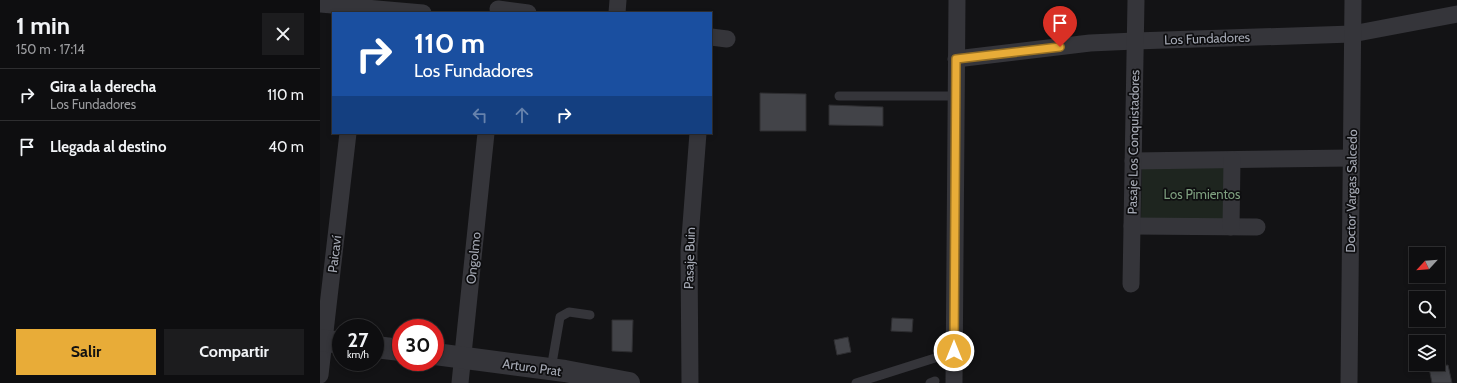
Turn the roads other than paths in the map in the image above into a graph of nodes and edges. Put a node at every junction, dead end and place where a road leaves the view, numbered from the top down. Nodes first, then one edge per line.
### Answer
1 (618, 0) edge
2 (957, 0) edge
3 (1136, 0) edge
4 (1353, 0) edge
5 (320, 4) edge
6 (363, 7) edge
7 (498, 7) edge
8 (413, 12) edge
9 (523, 12) edge
10 (617, 12) edge
11 (1456, 19) edge
12 (1352, 34) junction
13 (1135, 41) junction
14 (956, 59) junction
15 (839, 96) dead end
16 (956, 96) junction
17 (348, 134) edge
18 (486, 134) edge
19 (698, 134) edge
20 (1351, 158) junction
21 (1232, 160) junction
22 (1133, 161) junction
23 (1132, 226) junction
24 (1231, 227) junction
25 (1257, 227) dead end
26 (1131, 284) dead end
27 (590, 315) dead end
28 (328, 341) edge
29 (444, 355) edge
30 (462, 358) junction
31 (935, 358) dead end
32 (551, 369) junction
33 (320, 375) edge
34 (460, 383) edge
35 (629, 383) edge
36 (690, 383) edge
37 (856, 383) edge
38 (954, 383) edge
39 (1349, 383) edge

1 - 10 street
2 - 14 street
3 - 13 street, Pasaje Los Conquistadores
4 - 12 street, Doctor Vargas Salcedo
5 - 6 street
6 - 8 street
7 - 9 street
11 - 12 street, Los Fundadores
12 - 13 street, Los Fundadores
12 - 20 street, Doctor Vargas Salcedo
13 - 14 street, Los Fundadores
13 - 22 street, Pasaje Los Conquistadores
14 - 16 street
15 - 16 lane
16 - 38 street
17 - 28 street, Paicaví
18 - 30 street, Ongolmo
19 - 36 street, Pasaje Buin
20 - 21 street
20 - 39 street, Doctor Vargas Salcedo
21 - 22 street
21 - 24 street
22 - 23 street, Pasaje Los Conquistadores
23 - 24 street
23 - 26 street, Pasaje Los Conquistadores
24 - 25 street
27 - 32 lane
28 - 33 street, Paicaví
29 - 30 street, Arturo Prat
30 - 32 street, Arturo Prat
30 - 34 street, Ongolmo
31 - 37 lane
32 - 35 street, Arturo Prat

